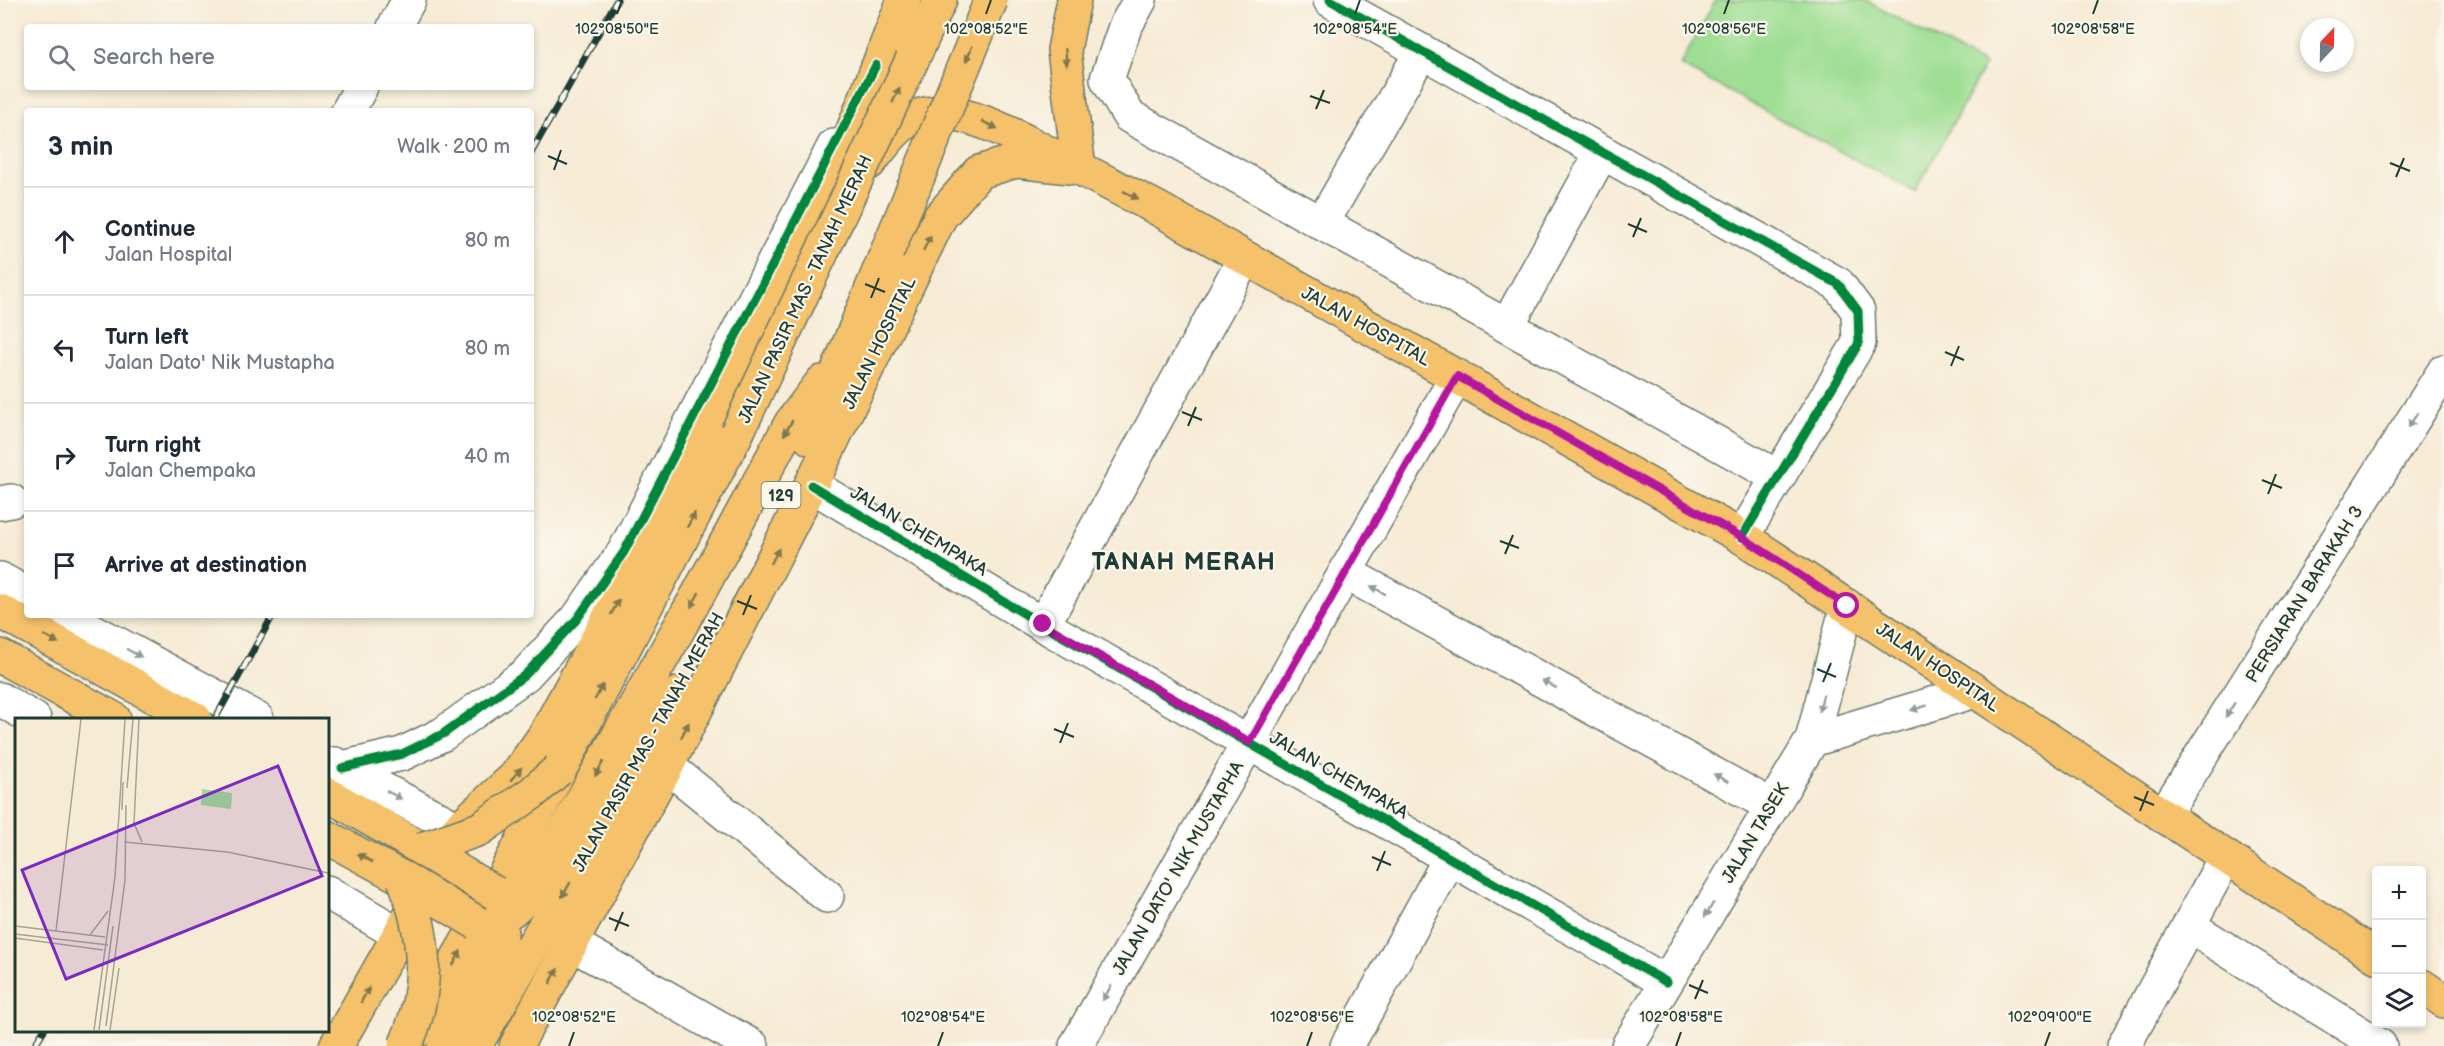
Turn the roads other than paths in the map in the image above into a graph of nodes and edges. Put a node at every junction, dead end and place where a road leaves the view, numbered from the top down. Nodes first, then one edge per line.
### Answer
1 (409, 0) edge
2 (904, 0) edge
3 (940, 0) edge
4 (991, 0) edge
5 (1074, 0) edge
6 (1140, 0) edge
7 (1330, 0) edge
8 (396, 24) edge
9 (1422, 51) junction
10 (876, 65) junction
11 (359, 90) edge
12 (350, 108) edge
13 (1602, 152) junction
14 (1079, 168) junction
15 (1322, 224) junction
16 (815, 227) junction
17 (1244, 260) junction
18 (1507, 326) junction
19 (848, 348) junction
20 (2444, 371) edge
21 (1457, 376) junction
22 (1778, 477) junction
23 (811, 485) junction
24 (1742, 537) junction
25 (1346, 573) junction
26 (0, 579) edge
27 (24, 592) edge
28 (1847, 606) junction
29 (0, 611) edge
30 (73, 618) edge
31 (1043, 624) junction
32 (0, 656) edge
33 (1975, 691) junction
34 (0, 699) edge
35 (32, 718) edge
36 (112, 718) edge
37 (193, 718) edge
38 (255, 718) edge
39 (1812, 740) junction
40 (1250, 742) junction
41 (667, 766) junction
42 (558, 770) junction
43 (332, 774) edge
44 (1772, 806) junction
45 (2163, 816) junction
46 (458, 829) junction
47 (328, 838) edge
48 (422, 849) junction
49 (1450, 858) junction
50 (2225, 858) junction
51 (404, 879) junction
52 (328, 893) edge
53 (827, 896) dead end
54 (490, 910) junction
55 (2189, 926) junction
56 (399, 934) junction
57 (572, 944) junction
58 (2372, 953) edge
59 (1666, 982) junction
60 (2426, 989) edge
61 (2444, 1001) edge
62 (336, 1046) edge
63 (406, 1046) edge
64 (444, 1046) edge
65 (474, 1046) edge
66 (516, 1046) edge
67 (752, 1046) edge
68 (1076, 1046) edge
69 (1347, 1046) edge
70 (1628, 1046) edge
71 (2124, 1046) edge
72 (2380, 1046) edge

1 - 8 street
2 - 10 main road
42 -> 3 main road, JALAN PASIR MAS - TANAH MERAH, bridge
4 -> 19 main road, JALAN PASIR MAS - TANAH MERAH / 129, bridge
5 -> 14 main road
6 - 15 street
7 - 9 street
9 - 13 street
9 - 15 street
10 - 16 main road
10 - 43 street
11 - 12 street
13 - 18 street
13 - 22 street
16 -> 14 main road
14 -> 17 main road, JALAN HOSPITAL
23 -> 14 main road, JALAN HOSPITAL
15 - 18 street
46 -> 16 main road
17 - 21 main road, JALAN HOSPITAL
17 - 31 street
18 - 22 street
19 -> 54 main road
19 -> 65 main road, JALAN PASIR MAS - TANAH MERAH / 129
20 -> 45 street, PERSIARAN BARAKAH 3
21 - 24 main road, JALAN HOSPITAL
21 - 25 street, JALAN DATO' NIK MUSTAPHA
22 - 24 street
23 - 31 street, JALAN CHEMPAKA
41 -> 23 main road, JALAN HOSPITAL
24 - 28 main road, JALAN HOSPITAL
25 - 40 street, JALAN DATO' NIK MUSTAPHA
44 -> 25 street
26 - 27 street
28 - 33 main road, JALAN HOSPITAL
28 -> 39 street, JALAN TASEK
29 -> 37 main road
30 -> 38 street
31 - 40 street, JALAN CHEMPAKA
32 - 36 main road
33 -> 39 street
33 - 45 main road, JALAN HOSPITAL
34 - 35 street
39 - 44 street, JALAN TASEK
40 - 49 street, JALAN CHEMPAKA
40 -> 68 street, JALAN DATO' NIK MUSTAPHA
41 - 53 street
41 - 57 main road, JALAN HOSPITAL
42 - 48 main road, bridge
42 - 54 main road, JALAN PASIR MAS - TANAH MERAH, bridge
43 -> 46 street
43 - 48 main road
44 -> 59 street, JALAN TASEK
45 - 50 main road, JALAN HOSPITAL
46 - 56 main road
51 -> 47 main road
48 - 54 main road, bridge
49 - 59 street, JALAN CHEMPAKA
49 - 69 street
50 - 55 street
50 - 58 main road, JALAN HOSPITAL
51 - 54 main road, bridge
51 - 63 main road, bridge
52 - 56 street
63 -> 54 main road, JALAN PASIR MAS - TANAH MERAH, bridge
54 - 64 main road
55 - 71 street
55 - 72 street
62 -> 56 main road
66 -> 57 main road, JALAN HOSPITAL
57 - 67 street
59 - 70 street, JALAN TASEK
60 - 61 main road

